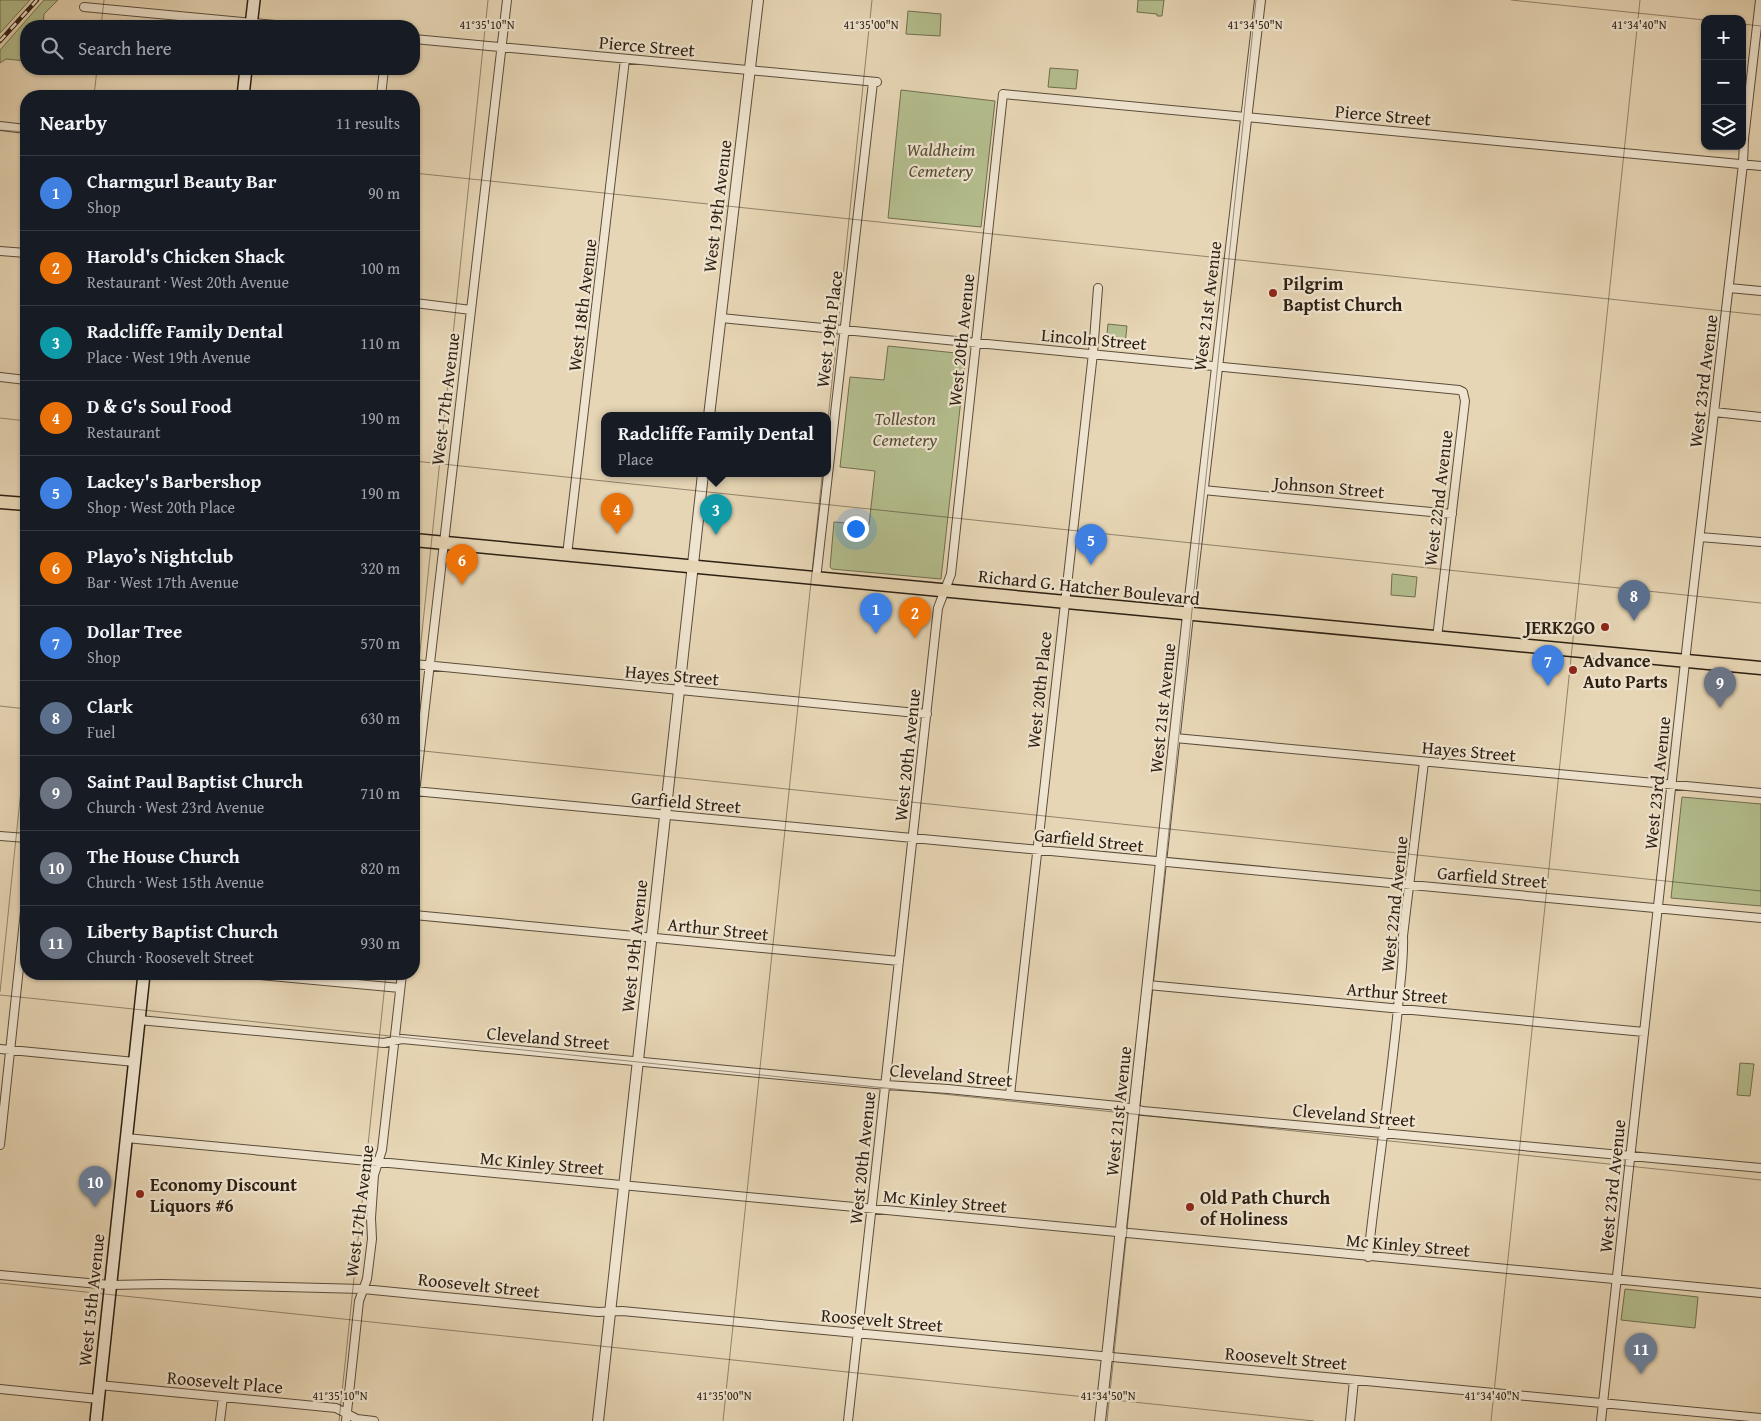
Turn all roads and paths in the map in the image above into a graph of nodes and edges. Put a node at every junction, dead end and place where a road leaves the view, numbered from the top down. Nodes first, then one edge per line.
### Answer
1 (254, 0) edge
2 (506, 0) edge
3 (758, 0) edge
4 (1260, 0) edge
5 (1760, 0) edge
6 (84, 7) dead end
7 (212, 20) edge
8 (252, 20) edge
9 (420, 40) edge
10 (1758, 40) edge
11 (501, 47) junction
12 (625, 59) junction
13 (750, 70) junction
14 (245, 75) edge
15 (383, 75) edge
16 (875, 82) joint
17 (244, 90) edge
18 (381, 90) edge
19 (1003, 94) joint
20 (1246, 117) junction
21 (0, 126) edge
22 (20, 128) edge
23 (1743, 164) junction
24 (1761, 166) edge
25 (0, 251) edge
26 (20, 253) edge
27 (1098, 288) dead end
28 (1729, 288) junction
29 (1761, 291) edge
30 (420, 304) edge
31 (471, 310) junction
32 (721, 318) junction
33 (844, 331) junction
34 (975, 342) junction
35 (1093, 354) junction
36 (1217, 366) junction
37 (0, 378) edge
38 (20, 380) edge
39 (1463, 392) joint
40 (709, 412) edge
41 (1714, 412) junction
42 (1761, 417) edge
43 (831, 446) edge
44 (702, 477) edge
45 (828, 477) edge
46 (1203, 490) junction
47 (0, 502) edge
48 (20, 504) edge
49 (1452, 514) junction
50 (1700, 537) junction
51 (420, 541) edge
52 (1761, 542) edge
53 (444, 543) junction
54 (567, 555) junction
55 (692, 566) junction
56 (816, 579) junction
57 (944, 591) junction
58 (1064, 603) junction
59 (1188, 615) junction
60 (1437, 638) junction
61 (1685, 661) junction
62 (420, 665) edge
63 (429, 666) junction
64 (1761, 668) edge
65 (678, 690) junction
66 (927, 714) junction
67 (1175, 738) junction
68 (420, 741) edge
69 (1424, 762) junction
70 (1672, 784) junction
71 (420, 792) edge
72 (1761, 793) edge
73 (664, 814) junction
74 (0, 836) edge
75 (20, 838) edge
76 (913, 838) junction
77 (1037, 850) junction
78 (1161, 862) junction
79 (1409, 885) junction
80 (1658, 908) junction
81 (420, 916) edge
82 (1761, 918) edge
83 (651, 937) junction
84 (20, 958) edge
85 (899, 961) junction
86 (143, 980) edge
87 (313, 980) edge
88 (401, 980) edge
89 (1148, 985) junction
90 (400, 988) junction
91 (1398, 1008) junction
92 (139, 1020) junction
93 (1644, 1032) junction
94 (394, 1040) junction
95 (0, 1049) edge
96 (10, 1050) junction
97 (135, 1062) junction
98 (637, 1062) junction
99 (886, 1085) junction
100 (1010, 1095) junction
101 (1134, 1109) junction
102 (1383, 1132) junction
103 (126, 1138) junction
104 (0, 1145) edge
105 (1630, 1155) junction
106 (378, 1162) junction
107 (1761, 1168) edge
108 (624, 1185) junction
109 (872, 1209) junction
110 (1120, 1233) junction
111 (1368, 1256) junction
112 (0, 1275) edge
113 (1616, 1280) junction
114 (110, 1285) junction
115 (364, 1289) junction
116 (1761, 1293) edge
117 (610, 1311) junction
118 (858, 1332) junction
119 (1108, 1357) junction
120 (1354, 1380) junction
121 (99, 1385) junction
122 (0, 1389) edge
123 (223, 1397) junction
124 (98, 1399) junction
125 (1603, 1403) junction
126 (347, 1417) edge
127 (1761, 1418) edge
128 (96, 1421) edge
129 (220, 1421) edge
130 (374, 1421) edge
131 (598, 1421) edge
132 (848, 1421) edge
133 (1100, 1421) edge
134 (1350, 1421) edge
135 (1601, 1421) edge

1 - 8 main road
2 - 11 street, West 17th Avenue
3 - 13 street, West 19th Avenue
4 - 20 street, West 21st Avenue
5 - 10 street, West 23rd Avenue
6 - 7 street
9 - 11 street, Pierce Street
10 - 23 street, West 23rd Avenue
11 - 12 street, Pierce Street
11 - 31 street, West 17th Avenue
12 - 13 street, Pierce Street
12 - 54 street, West 18th Avenue
13 - 16 street, Pierce Street
13 - 32 street, West 19th Avenue
14 - 17 main road
15 - 18 street
16 - 33 street, West 19th Place
19 - 20 street, Pierce Street
19 - 34 street, West 20th Avenue
20 - 23 street, Pierce Street
20 - 36 street, West 21st Avenue
21 - 22 street
23 - 24 street, Pierce Street
23 - 28 street, West 23rd Avenue
25 - 26 street
27 - 35 street, West 20th Place
28 - 29 street
28 - 41 street, West 23rd Avenue
30 - 31 street
31 - 53 street, West 17th Avenue
32 - 33 street, Lincoln Street
32 - 40 street, West 19th Avenue
33 - 34 street, Lincoln Street
33 - 43 street, West 19th Place
34 - 35 street, Lincoln Street
34 - 57 street, West 20th Avenue
35 - 36 street, Lincoln Street
35 - 58 street, West 20th Place
36 - 39 street, Lincoln Street
36 - 46 street, West 21st Avenue
37 - 38 street
39 - 49 street, West 22nd Avenue
41 - 42 street
41 - 50 street, West 23rd Avenue
44 - 55 street, West 19th Avenue
45 - 56 street, West 19th Place
46 - 49 street, Johnson Street
46 - 59 street, West 21st Avenue
47 - 48 main road
49 - 60 street, West 22nd Avenue
50 - 52 street
50 - 61 street, West 23rd Avenue
51 - 53 main road, Richard G. Hatcher Boulevard
53 - 54 main road, Richard G. Hatcher Boulevard
53 - 63 street, West 17th Avenue
54 - 55 main road, Richard G. Hatcher Boulevard
55 - 56 main road, Richard G. Hatcher Boulevard
55 - 65 street, West 19th Avenue
56 - 57 main road, Richard G. Hatcher Boulevard
57 - 58 main road, Richard G. Hatcher Boulevard
57 - 66 street, West 20th Avenue
58 - 59 main road, Richard G. Hatcher Boulevard
58 - 77 street, West 20th Place
59 - 60 main road, Richard G. Hatcher Boulevard
59 - 67 street, West 21st Avenue
60 - 61 main road, Richard G. Hatcher Boulevard
61 - 64 main road, Richard G. Hatcher Boulevard
61 - 70 street, West 23rd Avenue
62 - 63 street, Hayes Street
63 - 65 street, Hayes Street
63 - 68 street, West 17th Avenue
65 - 66 street, Hayes Street
65 - 73 street, West 19th Avenue
66 - 76 street, West 20th Avenue
67 - 69 street, Hayes Street
67 - 78 street, West 21st Avenue
69 - 70 street, Hayes Street
69 - 79 street, West 22nd Avenue
70 - 72 street, Hayes Street
70 - 80 street, West 23rd Avenue
71 - 73 street, Garfield Street
73 - 76 street, Garfield Street
73 - 83 street, West 19th Avenue
74 - 75 street
76 - 77 street, Garfield Street
76 - 85 street, West 20th Avenue
77 - 78 street, Garfield Street
77 - 100 street, West 20th Place
78 - 79 street, Garfield Street
78 - 89 street, West 21st Avenue
79 - 80 street, Garfield Street
79 - 91 street, West 22nd Avenue
80 - 82 street, Garfield Street
80 - 93 street, West 23rd Avenue
81 - 83 street, Arthur Street
83 - 85 street, Arthur Street
83 - 98 street, West 19th Avenue
84 - 96 street
85 - 99 street, West 20th Avenue
86 - 92 main road, West 15th Avenue
87 - 90 street
88 - 90 street, West 17th Avenue
89 - 91 street, Arthur Street
89 - 101 street, West 21st Avenue
90 - 94 street, West 17th Avenue
91 - 93 street, Arthur Street
91 - 102 street, West 22nd Avenue
92 - 94 street, Cleveland Street
92 - 97 main road, West 15th Avenue
93 - 105 street, West 23rd Avenue
94 - 98 street, Cleveland Street
94 - 106 street, West 17th Avenue
95 - 96 street
96 - 97 street
96 - 104 street
97 - 103 main road, West 15th Avenue
98 - 99 street, Cleveland Street
98 - 108 street, West 19th Avenue
99 - 100 street, Cleveland Street
99 - 109 street, West 20th Avenue
100 - 101 street, Cleveland Street
101 - 102 street, Cleveland Street
101 - 110 street, West 21st Avenue
102 - 105 street, Cleveland Street
102 - 111 street, West 22nd Avenue
103 - 106 street, Mc Kinley Street
103 - 114 main road, West 15th Avenue
105 - 107 street, Cleveland Street
105 - 113 street, West 23rd Avenue
106 - 108 street, Mc Kinley Street
106 - 115 street, West 17th Avenue
108 - 109 street, Mc Kinley Street
108 - 117 street, West 19th Avenue
109 - 110 street, Mc Kinley Street
109 - 118 street, West 20th Avenue
110 - 111 street, Mc Kinley Street
110 - 119 street, West 21st Avenue
111 - 113 street, Mc Kinley Street
112 - 114 street, Roosevelt Street
113 - 116 street, Mc Kinley Street
113 - 125 street, West 23rd Avenue
114 - 115 street, Roosevelt Street
114 - 121 main road, West 15th Avenue
115 - 117 street, Roosevelt Street
115 - 126 street, West 17th Avenue
117 - 118 street, Roosevelt Street
117 - 131 street, West 19th Avenue
118 - 119 street, Roosevelt Street
118 - 132 street, West 20th Avenue
119 - 120 street, Roosevelt Street
119 - 133 street, West 21st Avenue
120 - 125 street, Roosevelt Street
120 - 134 street
121 - 123 street, Roosevelt Place
121 - 124 main road, West 15th Avenue
122 - 124 street
123 - 126 street, Roosevelt Place
123 - 129 street
124 - 128 main road, West 15th Avenue
125 - 127 street, Roosevelt Street
125 - 135 street, West 23rd Avenue
126 - 130 street, Roosevelt Place

